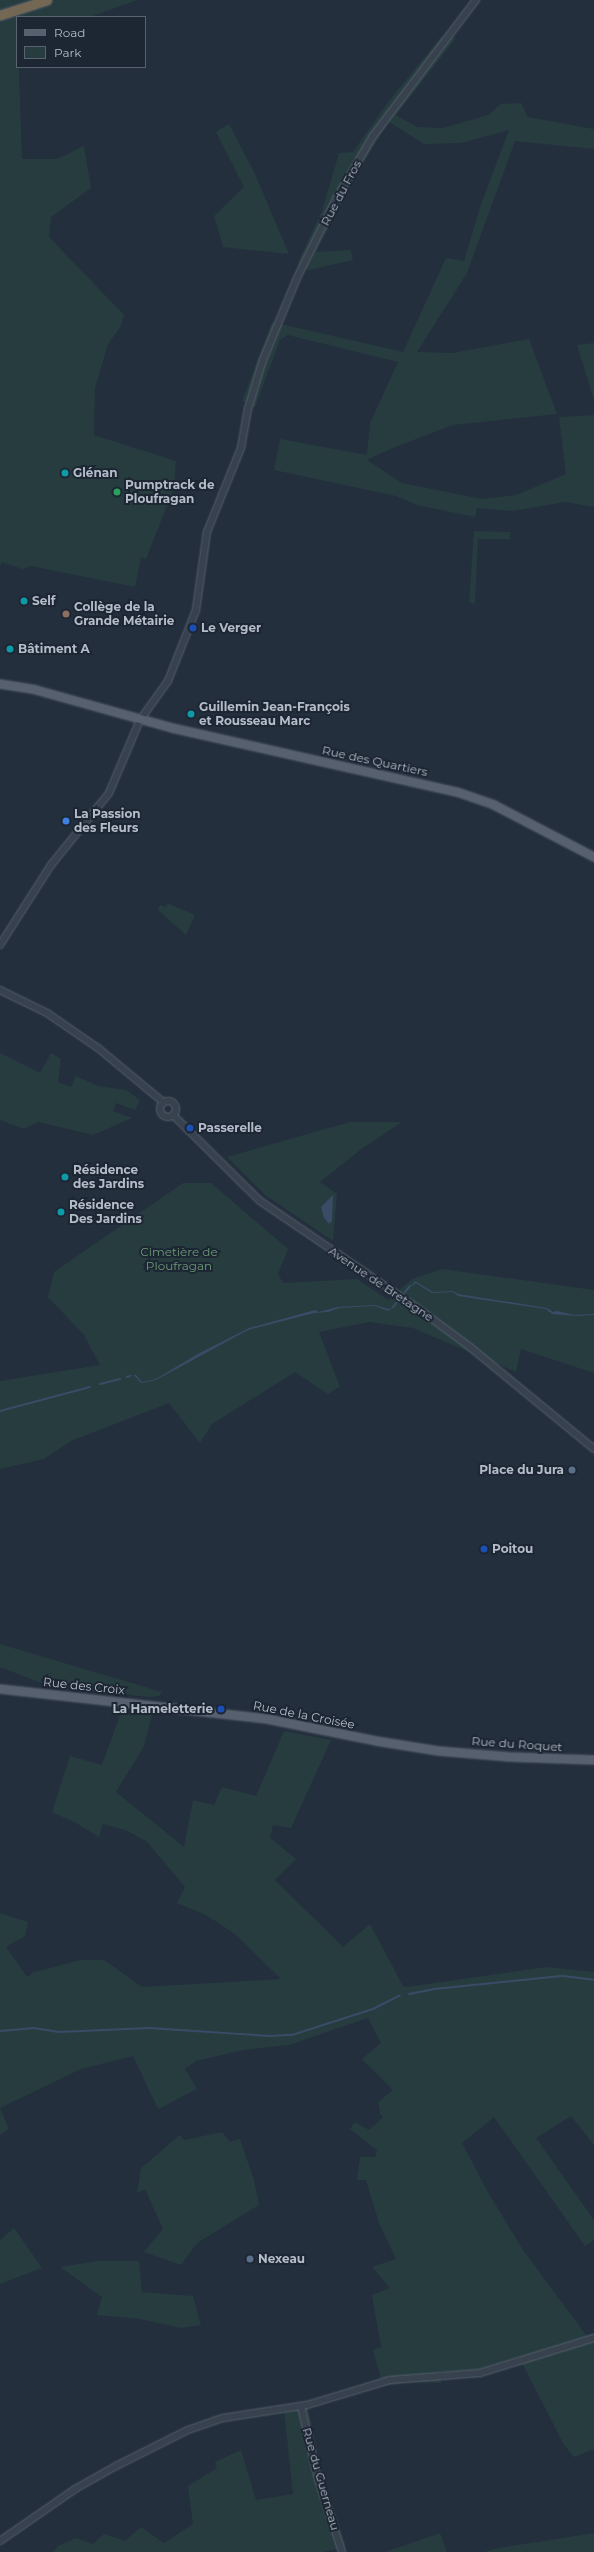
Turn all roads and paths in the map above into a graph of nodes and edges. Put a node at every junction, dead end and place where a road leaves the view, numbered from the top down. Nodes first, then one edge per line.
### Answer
1 (47, 0) edge
2 (476, 0) edge
3 (0, 15) edge
4 (0, 684) edge
5 (140, 720) junction
6 (594, 857) edge
7 (0, 945) edge
8 (0, 990) edge
9 (163, 1102) junction
10 (173, 1115) junction
11 (594, 1449) edge
12 (0, 1689) edge
13 (166, 1707) joint
14 (438, 1751) joint
15 (594, 1760) edge
16 (594, 2338) edge
17 (304, 2405) junction
18 (0, 2541) edge
19 (342, 2552) edge

1 - 3 highway
2 - 5 street, Rue du Fros
4 - 5 main road, Rue des Quartiers
5 - 6 main road, Rue des Quartiers
5 - 7 street, Rue du Fros
8 - 9 street
9 - 10 street
9 - 10 street
10 - 11 street, Avenue de Bretagne
12 - 13 main road, Rue des Croix
13 - 14 main road, Rue de la Croisée
14 - 15 main road, Rue du Roquet
16 - 17 street
17 - 18 street
17 - 19 street, Rue du Guerneau

